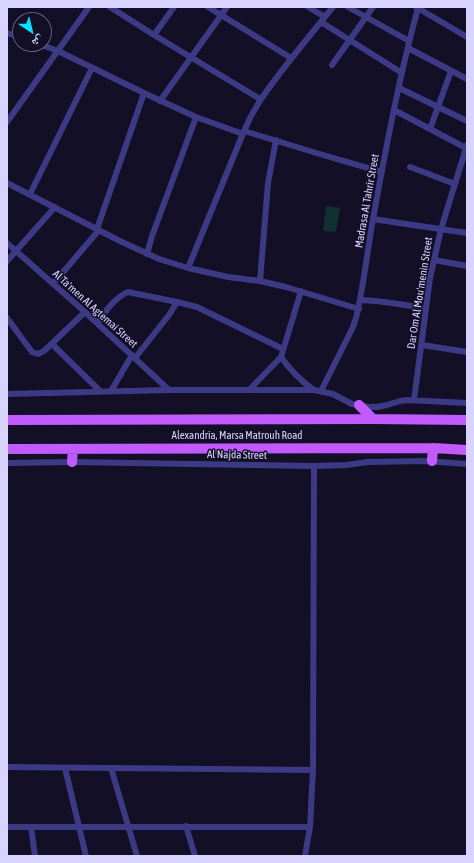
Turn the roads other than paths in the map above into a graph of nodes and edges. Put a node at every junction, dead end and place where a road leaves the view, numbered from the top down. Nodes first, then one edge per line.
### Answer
1 (88, 7) edge
2 (110, 7) edge
3 (174, 7) edge
4 (208, 7) edge
5 (227, 7) edge
6 (308, 7) edge
7 (333, 7) edge
8 (348, 7) edge
9 (373, 7) edge
10 (417, 8) edge
11 (221, 15) junction
12 (366, 17) junction
13 (323, 20) junction
14 (154, 35) junction
15 (467, 37) edge
16 (350, 40) junction
17 (409, 41) junction
18 (408, 48) junction
19 (52, 49) edge
20 (58, 51) junction
21 (191, 57) junction
22 (291, 58) junction
23 (332, 65) dead end
24 (92, 68) junction
25 (451, 71) junction
26 (402, 73) junction
27 (467, 79) edge
28 (399, 88) junction
29 (144, 94) junction
30 (260, 99) junction
31 (160, 101) junction
32 (438, 106) junction
33 (394, 110) junction
34 (9, 113) edge
35 (196, 117) junction
36 (467, 120) edge
37 (7, 122) edge
38 (430, 129) junction
39 (244, 132) junction
40 (276, 140) junction
41 (467, 146) edge
42 (410, 167) dead end
43 (459, 169) junction
44 (467, 171) edge
45 (382, 172) junction
46 (7, 183) edge
47 (455, 184) junction
48 (30, 194) junction
49 (55, 207) junction
50 (373, 219) junction
51 (98, 229) junction
52 (441, 229) junction
53 (467, 233) edge
54 (7, 243) edge
55 (16, 251) junction
56 (147, 254) junction
57 (434, 260) junction
58 (7, 261) edge
59 (467, 266) edge
60 (188, 268) junction
61 (260, 281) junction
62 (53, 284) junction
63 (301, 291) junction
64 (360, 300) junction
65 (177, 302) junction
66 (359, 309) junction
67 (426, 309) junction
68 (85, 312) junction
69 (7, 318) edge
70 (97, 323) junction
71 (52, 344) junction
72 (422, 345) junction
73 (283, 349) junction
74 (467, 352) edge
75 (133, 356) junction
76 (281, 357) junction
77 (169, 390) junction
78 (249, 390) junction
79 (314, 390) junction
80 (100, 391) junction
81 (111, 391) junction
82 (321, 391) junction
83 (7, 394) edge
84 (414, 400) junction
85 (467, 403) edge
86 (359, 405) junction
87 (373, 419) junction
88 (7, 420) edge
89 (467, 420) edge
90 (7, 448) edge
91 (433, 448) junction
92 (73, 449) junction
93 (467, 450) edge
94 (432, 461) junction
95 (72, 462) junction
96 (7, 463) edge
97 (467, 464) edge
98 (314, 466) junction
99 (7, 767) edge
100 (65, 768) junction
101 (111, 768) junction
102 (313, 770) junction
103 (128, 826) junction
104 (186, 826) junction
105 (7, 827) edge
106 (30, 827) junction
107 (79, 827) junction
108 (310, 827) junction
109 (35, 856) edge
110 (86, 856) edge
111 (137, 856) edge
112 (194, 856) edge
113 (305, 856) edge

1 - 20 street
2 - 14 street
3 - 14 street
4 - 11 street
5 - 11 street
6 - 13 street
7 - 13 street
8 - 12 street
9 - 12 street
10 - 15 street
10 - 17 street, Madrasa Al Tahrir Street
11 - 21 street
11 - 22 street
12 - 16 street
12 - 17 street
13 - 16 street
13 - 22 street
14 - 21 street
16 - 23 street
16 - 26 street
17 - 18 street, Madrasa Al Tahrir Street
18 - 25 street
18 - 26 street, Madrasa Al Tahrir Street
19 - 20 street
20 - 24 street
20 - 34 street
21 - 30 street
21 - 31 street
22 - 30 street
24 - 29 street
24 - 48 street
25 - 27 street
25 - 32 street
26 - 28 street, Madrasa Al Tahrir Street
28 - 32 street
28 - 33 street, Madrasa Al Tahrir Street
29 - 31 street
29 - 51 street
30 - 39 street
31 - 35 street
32 - 36 street
32 - 38 street
33 - 38 street
33 - 45 street, Madrasa Al Tahrir Street
34 - 37 street
35 - 39 street
35 - 56 street
38 - 41 street
39 - 40 street
39 - 60 street
40 - 45 street
40 - 61 street
41 - 43 street, Dar Om Al Mou'menin Street
42 - 47 street
43 - 44 street
43 - 47 street, Dar Om Al Mou'menin Street
45 - 50 street, Madrasa Al Tahrir Street
46 - 48 street
47 - 52 street, Dar Om Al Mou'menin Street
48 - 49 street
49 - 51 street
49 - 55 street
50 - 52 street
50 - 64 street, Madrasa Al Tahrir Street
51 - 56 street
51 - 62 street
52 - 53 street
52 - 57 street, Dar Om Al Mou'menin Street
54 - 55 street, Al Ta'men Al Agtemai Street
55 - 58 street
55 - 62 street, Al Ta'men Al Agtemai Street
56 - 60 street
57 - 59 street
57 - 67 street, Dar Om Al Mou'menin Street
60 - 61 street
61 - 63 street
62 - 68 street, Al Ta'men Al Agtemai Street
63 - 66 street
63 - 73 street
64 - 66 street, Madrasa Al Tahrir Street
64 - 67 street
65 - 70 street
65 - 73 street
65 - 75 street
66 - 82 street, Madrasa Al Tahrir Street
67 - 72 street, Dar Om Al Mou'menin Street
68 - 70 street, Al Ta'men Al Agtemai Street
68 - 71 street
69 - 71 street
70 - 75 street, Al Ta'men Al Agtemai Street
71 - 80 street
72 - 74 street
72 - 84 street, Dar Om Al Mou'menin Street
73 - 76 street
75 - 77 street, Al Ta'men Al Agtemai Street
75 - 81 street
76 - 78 street
76 - 79 street
77 - 78 street
77 - 81 street
78 - 79 street
79 - 82 street
80 - 81 street
80 - 83 street
82 - 86 street
84 - 85 street
84 - 86 street
86 - 87 main road
87 - 88 main road, Alexandria, Marsa Matrouh Road
87 - 89 main road, Alexandria, Marsa Matrouh Road
90 - 92 main road, Alexandria, Marsa Matrouh Road
91 - 92 main road, Alexandria, Marsa Matrouh Road
91 - 93 main road, Alexandria, Marsa Matrouh Road
91 - 94 main road
92 - 95 main road
94 - 97 street, Al Najda Street
94 - 98 street, Al Najda Street
95 - 96 street, Al Najda Street
95 - 98 street, Al Najda Street
98 - 102 street
99 - 100 street
100 - 101 street
100 - 107 street
101 - 102 street
101 - 103 street
102 - 108 street
103 - 104 street
103 - 107 street
103 - 111 street
104 - 108 street
104 - 112 street
105 - 106 street
106 - 107 street
106 - 109 street
107 - 110 street
108 - 113 street

